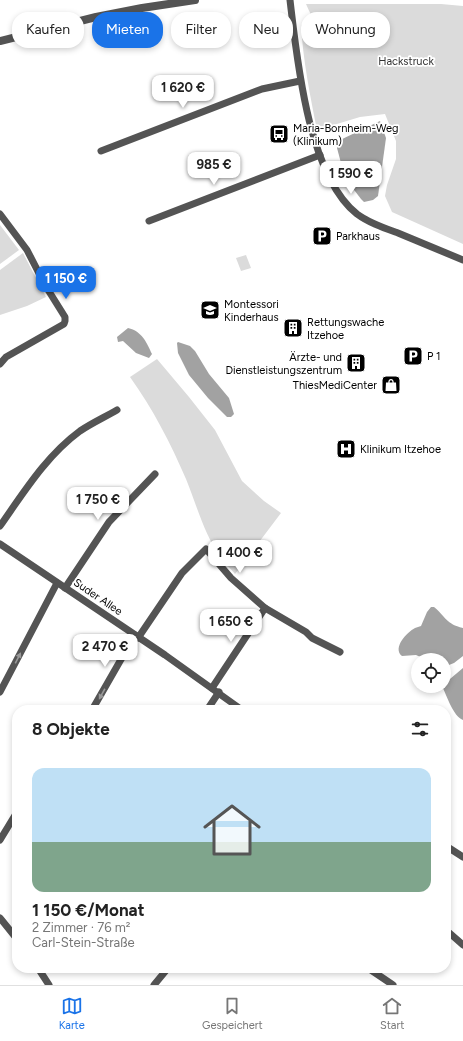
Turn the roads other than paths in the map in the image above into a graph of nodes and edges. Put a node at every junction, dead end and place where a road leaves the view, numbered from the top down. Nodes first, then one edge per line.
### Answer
1 (195, 0) edge
2 (290, 0) edge
3 (0, 41) edge
4 (300, 81) junction
5 (101, 150) dead end
6 (320, 155) junction
7 (0, 214) edge
8 (149, 221) dead end
9 (463, 260) edge
10 (0, 364) edge
11 (117, 410) dead end
12 (155, 474) dead end
13 (0, 526) edge
14 (0, 544) edge
15 (57, 583) junction
16 (65, 588) junction
17 (264, 608) junction
18 (136, 637) junction
19 (340, 652) dead end
20 (212, 688) junction
21 (0, 692) edge
22 (219, 692) junction
23 (95, 705) edge
24 (210, 705) edge
25 (236, 705) edge
26 (12, 820) edge
27 (0, 840) edge
28 (451, 849) edge
29 (463, 857) edge
30 (0, 918) edge
31 (12, 933) edge
32 (451, 934) edge
33 (463, 945) edge
34 (41, 973) edge
35 (164, 973) edge
36 (375, 973) edge
37 (49, 985) edge
38 (154, 985) edge
39 (393, 985) edge

1 - 3 street
2 - 4 street
4 - 5 street
4 - 6 street
6 - 8 street
6 - 9 street
7 - 10 street
11 - 13 street
12 - 16 street
14 - 15 street, Suder Allee
15 - 16 street, Suder Allee
21 -> 15 street
16 - 18 street, Suder Allee
17 - 18 street
17 - 19 street
17 - 20 street
18 - 20 street, Suder Allee
18 -> 23 street
20 - 22 street, Suder Allee
22 - 24 street
22 - 25 street, Suder Allee
26 - 27 street
28 - 29 street
30 - 31 street
32 - 33 street
34 - 37 street
35 - 38 street
36 - 39 street

